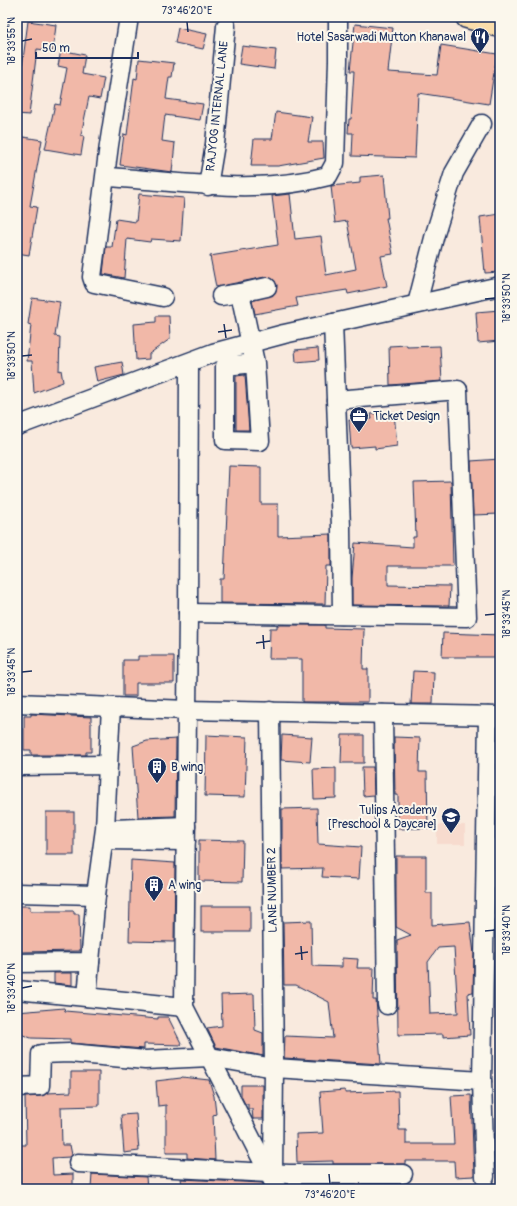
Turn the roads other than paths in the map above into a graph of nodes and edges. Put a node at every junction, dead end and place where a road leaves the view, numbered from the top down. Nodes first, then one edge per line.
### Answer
1 (129, 17) edge
2 (338, 17) edge
3 (467, 17) edge
4 (226, 26) dead end
5 (500, 26) edge
6 (482, 124) dead end
7 (106, 177) junction
8 (208, 186) junction
9 (500, 286) edge
10 (267, 287) dead end
11 (240, 293) junction
12 (221, 296) dead end
13 (164, 297) dead end
14 (417, 304) junction
15 (333, 323) junction
16 (250, 343) junction
17 (189, 363) junction
18 (255, 363) dead end
19 (336, 400) junction
20 (17, 426) edge
21 (188, 613) junction
22 (342, 615) junction
23 (17, 704) edge
24 (111, 707) junction
25 (187, 710) junction
26 (270, 711) junction
27 (383, 714) junction
28 (494, 716) edge
29 (17, 766) edge
30 (108, 766) junction
31 (105, 834) junction
32 (186, 834) junction
33 (17, 894) edge
34 (96, 895) junction
35 (90, 962) junction
36 (17, 963) edge
37 (492, 976) edge
38 (17, 990) edge
39 (87, 997) junction
40 (387, 1005) dead end
41 (184, 1007) junction
42 (210, 1057) junction
43 (274, 1068) junction
44 (482, 1081) junction
45 (17, 1087) edge
46 (78, 1164) dead end
47 (403, 1174) dead end
48 (485, 1177) dead end
49 (273, 1178) edge

1 - 7 street
2 - 8 street, RAJYOG INTERNAL LANE
3 - 5 main road
4 - 8 street, RAJYOG INTERNAL LANE
6 - 14 street
7 - 8 street, RAJYOG INTERNAL LANE
7 - 13 street
9 - 14 street
10 - 11 street
11 - 12 street
11 - 16 street
14 - 15 street
15 - 16 street
15 - 19 street
16 - 17 street
16 - 18 street
17 - 20 street
17 - 21 street
19 - 22 street
19 - 22 street
21 - 22 street
21 - 25 street
23 - 24 street
24 - 25 street
24 - 30 street
25 - 26 street
25 - 32 street
26 - 27 street
26 - 43 street, LANE NUMBER 2
27 - 28 street
27 - 40 street
28 - 37 street
29 - 30 street
30 - 31 street
31 - 32 street
31 - 34 street
32 - 41 street
33 - 34 street
34 - 35 street
35 - 36 street
35 - 39 street
37 - 44 street
38 - 39 street
39 - 41 street
41 - 42 street
42 - 43 street
42 - 45 street
42 - 49 street
43 - 44 street
43 - 49 street, LANE NUMBER 2
44 - 48 street
46 - 49 street
47 - 49 street

